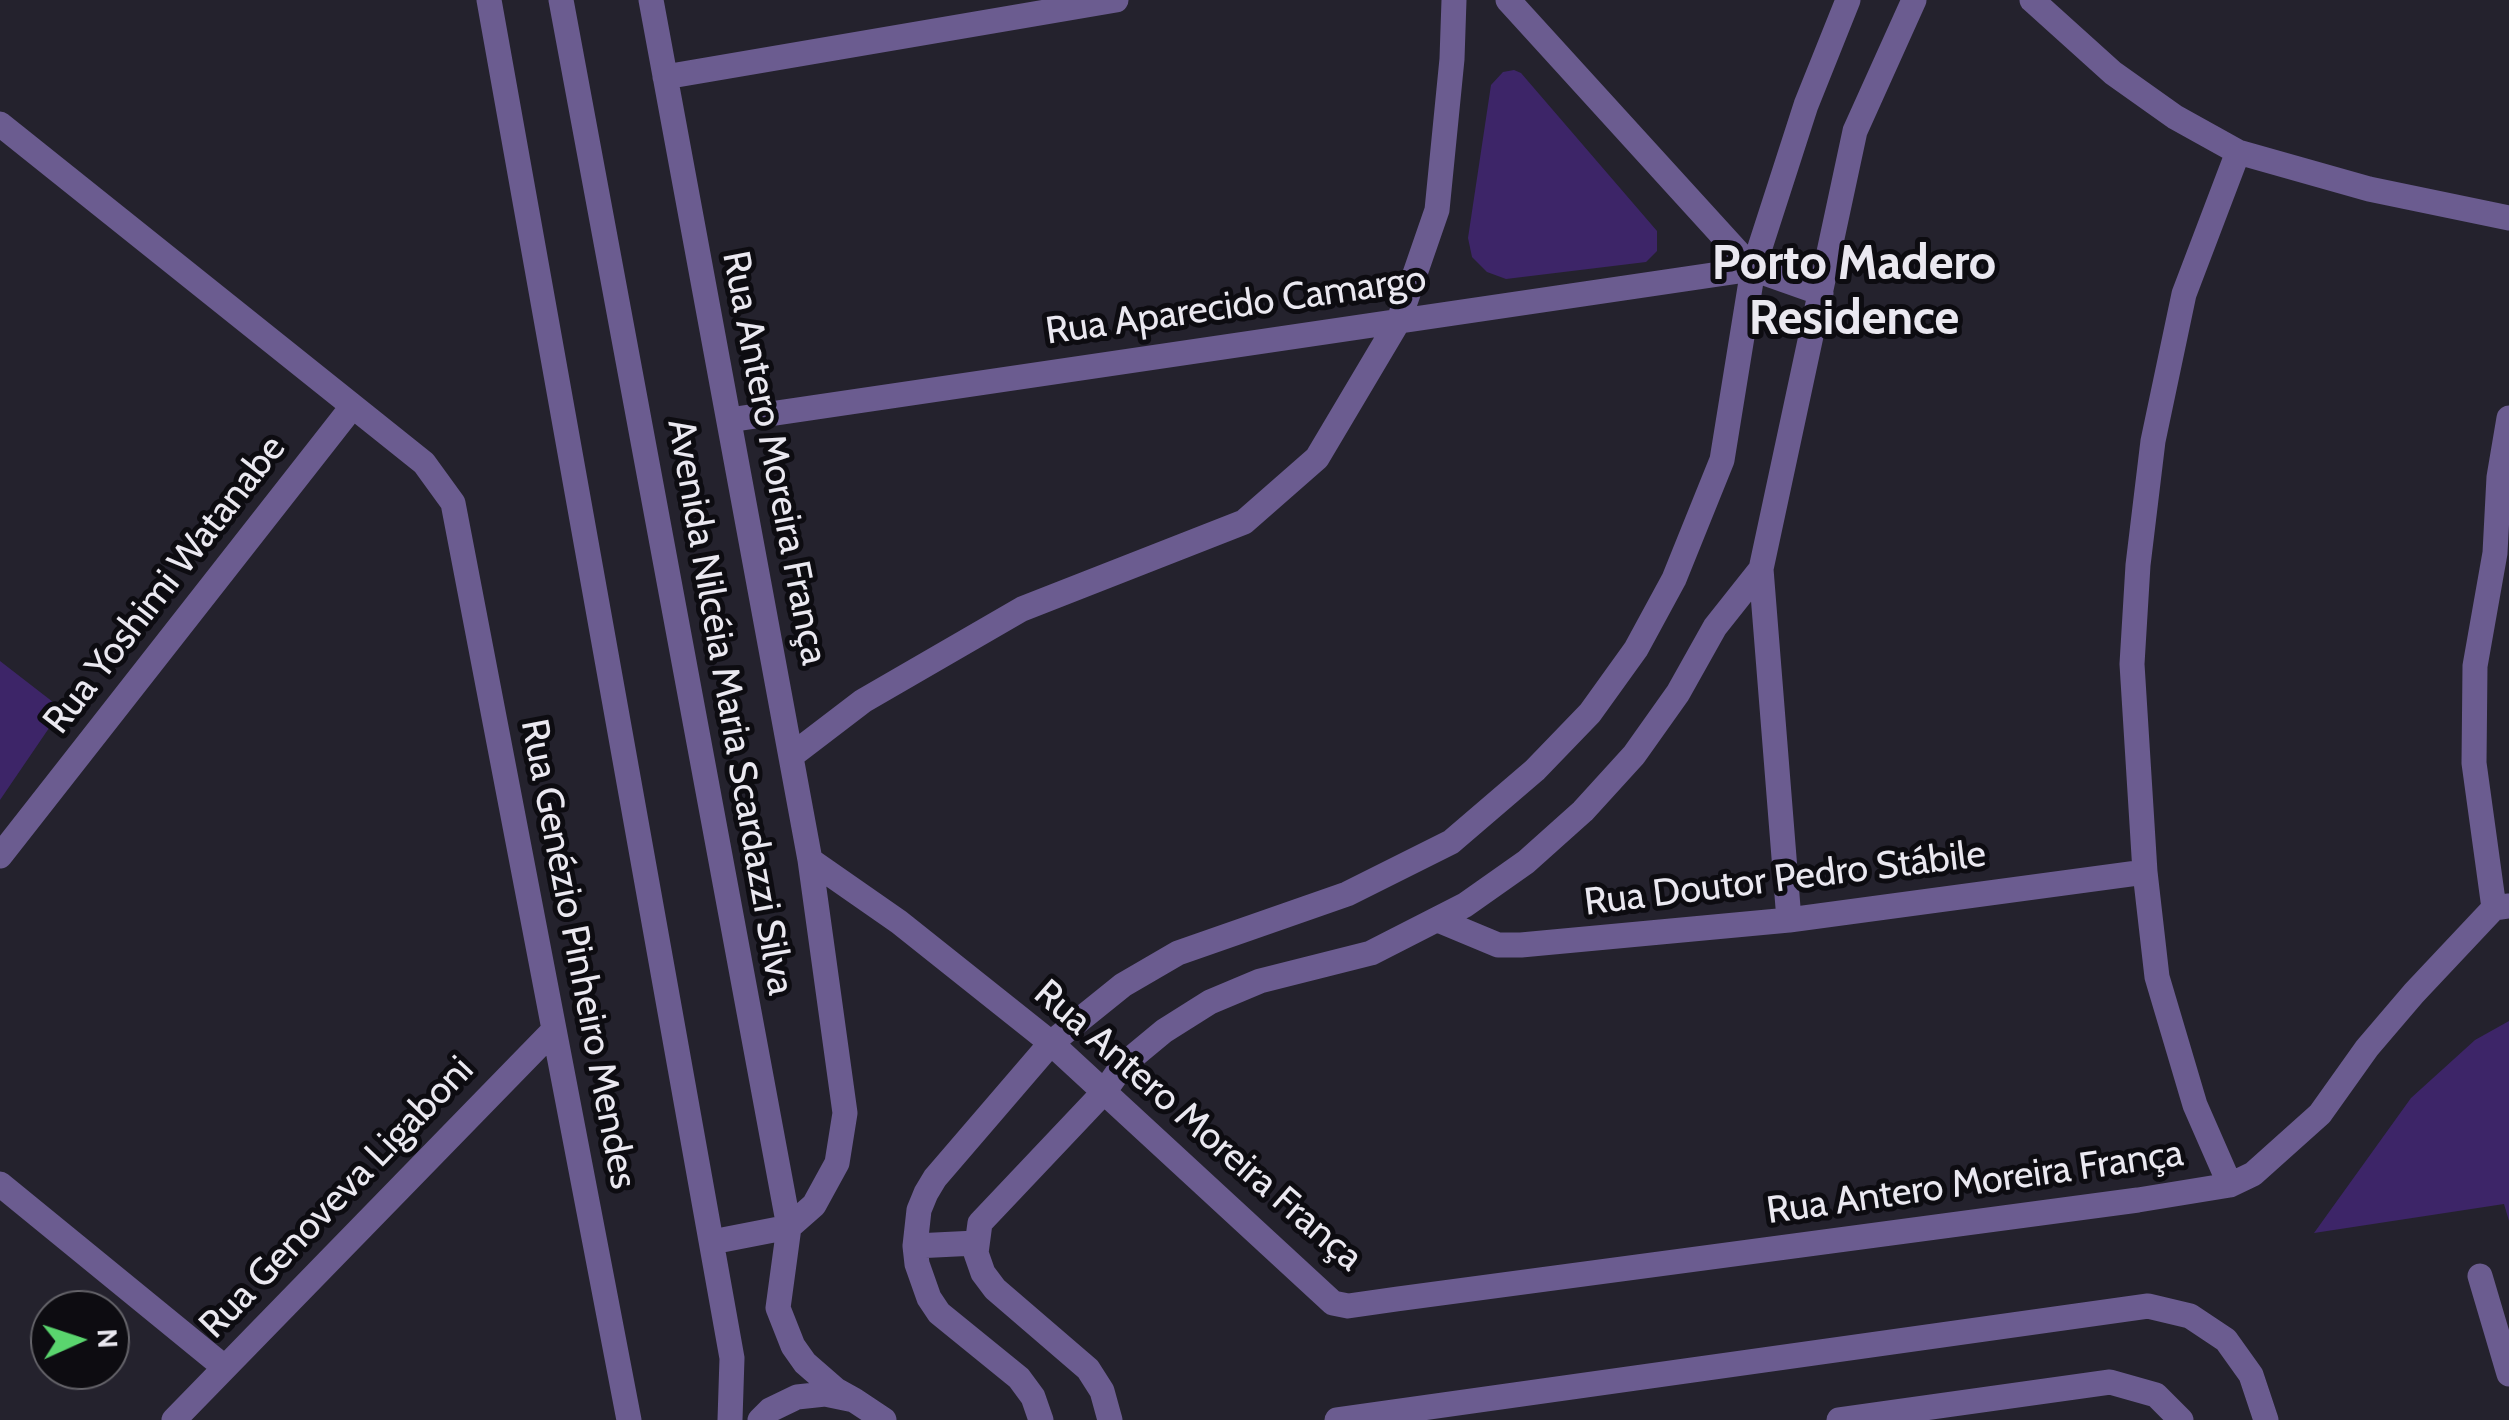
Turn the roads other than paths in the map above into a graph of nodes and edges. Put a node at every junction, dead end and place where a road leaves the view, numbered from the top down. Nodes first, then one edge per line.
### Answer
1 (490, 0) edge
2 (561, 0) edge
3 (651, 0) edge
4 (1116, 0) edge
5 (1454, 0) edge
6 (1508, 0) edge
7 (1848, 0) edge
8 (1914, 0) edge
9 (2032, 0) edge
10 (665, 77) junction
11 (0, 124) edge
12 (2238, 152) junction
13 (2509, 218) edge
14 (1754, 270) junction
15 (1821, 293) junction
16 (1398, 320) junction
17 (352, 407) junction
18 (2509, 418) edge
19 (729, 420) junction
20 (2502, 554) edge
21 (1761, 569) junction
22 (791, 756) junction
23 (0, 856) edge
24 (810, 860) junction
25 (2145, 872) junction
26 (2502, 907) edge
27 (1438, 920) junction
28 (1789, 920) junction
29 (554, 1030) junction
30 (1051, 1044) junction
31 (1104, 1092) junction
32 (0, 1184) edge
33 (2230, 1185) junction
34 (788, 1227) junction
35 (712, 1242) junction
36 (976, 1242) junction
37 (916, 1246) junction
38 (2480, 1276) dead end
39 (224, 1367) junction
40 (2509, 1374) edge
41 (854, 1400) junction
42 (174, 1420) edge
43 (628, 1420) edge
44 (730, 1420) edge
45 (760, 1420) edge
46 (884, 1420) edge
47 (1041, 1420) edge
48 (1110, 1420) edge
49 (1337, 1420) edge
50 (1839, 1420) edge
51 (2180, 1420) edge
52 (2266, 1420) edge

1 - 35 street
2 - 34 street, Avenida Nilcéia Maria Scardazzi Silva
3 - 10 street, Rua Antero Moreira França
4 - 10 street
5 - 16 street
6 - 14 street
7 - 14 street
8 - 15 street
9 - 12 street
10 - 19 street, Rua Antero Moreira França
11 - 17 street
12 - 13 street
12 - 25 street
14 - 15 street
14 - 16 street, Rua Aparecido Camargo
14 - 30 street
15 - 21 street
16 - 19 street, Rua Aparecido Camargo
16 - 22 street
17 - 23 street, Rua Yoshimi Watanabe
17 - 29 street, Rua Genézio Pinheiro Mendes
18 - 20 street
19 - 22 street, Rua Antero Moreira França
20 - 26 street
21 - 27 street
21 - 28 street
22 - 24 street, Rua Antero Moreira França
24 - 30 street, Rua Antero Moreira França
24 - 34 street
25 - 28 street, Rua Doutor Pedro Stábile
25 - 33 street
26 - 33 street, Rua Antero Moreira França
27 - 28 street, Rua Doutor Pedro Stábile
27 - 31 street
29 - 39 street, Rua Genoveva Ligaboni
29 - 43 street, Rua Genézio Pinheiro Mendes
30 - 31 street, Rua Antero Moreira França
30 - 37 street
31 - 33 street, Rua Antero Moreira França
31 - 36 street
32 - 39 street
34 - 35 street
34 - 41 street, Avenida Nilcéia Maria Scardazzi Silva
35 - 44 street
36 - 37 street
36 - 48 street
37 - 47 street
38 - 40 street
39 - 42 street, Rua Genoveva Ligaboni
41 - 45 street
41 - 46 street, Avenida Nilcéia Maria Scardazzi Silva
49 - 52 street
50 - 51 street

